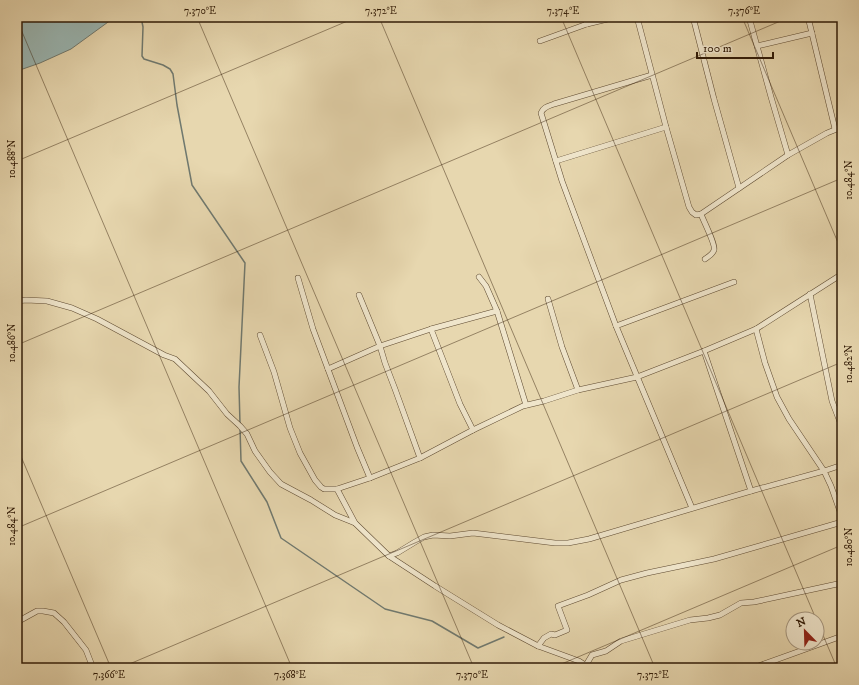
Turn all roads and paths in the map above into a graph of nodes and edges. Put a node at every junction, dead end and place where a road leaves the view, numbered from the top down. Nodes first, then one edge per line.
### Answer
1 (585, 17) edge
2 (616, 17) edge
3 (637, 17) edge
4 (693, 17) edge
5 (749, 17) edge
6 (808, 17) edge
7 (587, 24) junction
8 (812, 33) junction
9 (540, 41) dead end
10 (757, 46) junction
11 (652, 75) junction
12 (666, 127) junction
13 (842, 127) edge
14 (835, 129) junction
15 (788, 155) junction
16 (556, 161) junction
17 (739, 188) junction
18 (700, 214) junction
19 (705, 259) dead end
20 (842, 274) edge
21 (479, 277) dead end
22 (298, 278) dead end
23 (734, 282) dead end
24 (810, 294) junction
25 (359, 295) dead end
26 (548, 299) dead end
27 (17, 301) edge
28 (497, 311) junction
29 (616, 326) junction
30 (431, 329) junction
31 (756, 329) junction
32 (260, 335) dead end
33 (380, 346) junction
34 (704, 351) junction
35 (328, 369) junction
36 (637, 376) junction
37 (578, 390) junction
38 (526, 405) junction
39 (842, 427) edge
40 (473, 430) junction
41 (420, 458) junction
42 (842, 465) edge
43 (824, 471) junction
44 (370, 478) junction
45 (337, 490) junction
46 (751, 491) junction
47 (692, 508) junction
48 (842, 517) edge
49 (355, 522) junction
50 (842, 522) edge
51 (389, 556) junction
52 (842, 583) edge
53 (17, 622) edge
54 (842, 636) edge
55 (538, 646) junction
56 (588, 666) edge
57 (93, 668) edge
58 (753, 668) edge

1 - 7 street
2 - 7 street
3 - 11 street
4 - 17 street
5 - 10 street
6 - 8 street
7 - 9 street
8 - 10 street
8 - 14 street
10 - 15 street
11 - 12 street
11 - 16 street
12 - 16 street
12 - 18 street
13 - 14 street
14 - 15 street
15 - 17 street
16 - 29 street
17 - 18 street
18 - 19 street
20 - 24 street
21 - 28 street
22 - 35 street
23 - 29 street
24 - 31 street
24 - 39 street
25 - 33 street
26 - 37 street
27 - 49 street
28 - 30 street
28 - 38 street
29 - 36 street
30 - 33 street
30 - 40 street
31 - 34 street
31 - 43 street
32 - 45 street
33 - 35 street
33 - 41 street
34 - 36 street
34 - 46 street
35 - 44 street
36 - 37 street
36 - 47 street
37 - 38 street
38 - 40 street
40 - 41 street
41 - 44 street
42 - 43 street
43 - 46 street
43 - 48 street
44 - 45 street
45 - 49 street
46 - 47 street
47 - 51 street
49 - 51 street
50 - 55 street
51 - 55 street
52 - 56 street
53 - 57 street
54 - 58 street
55 - 56 street

